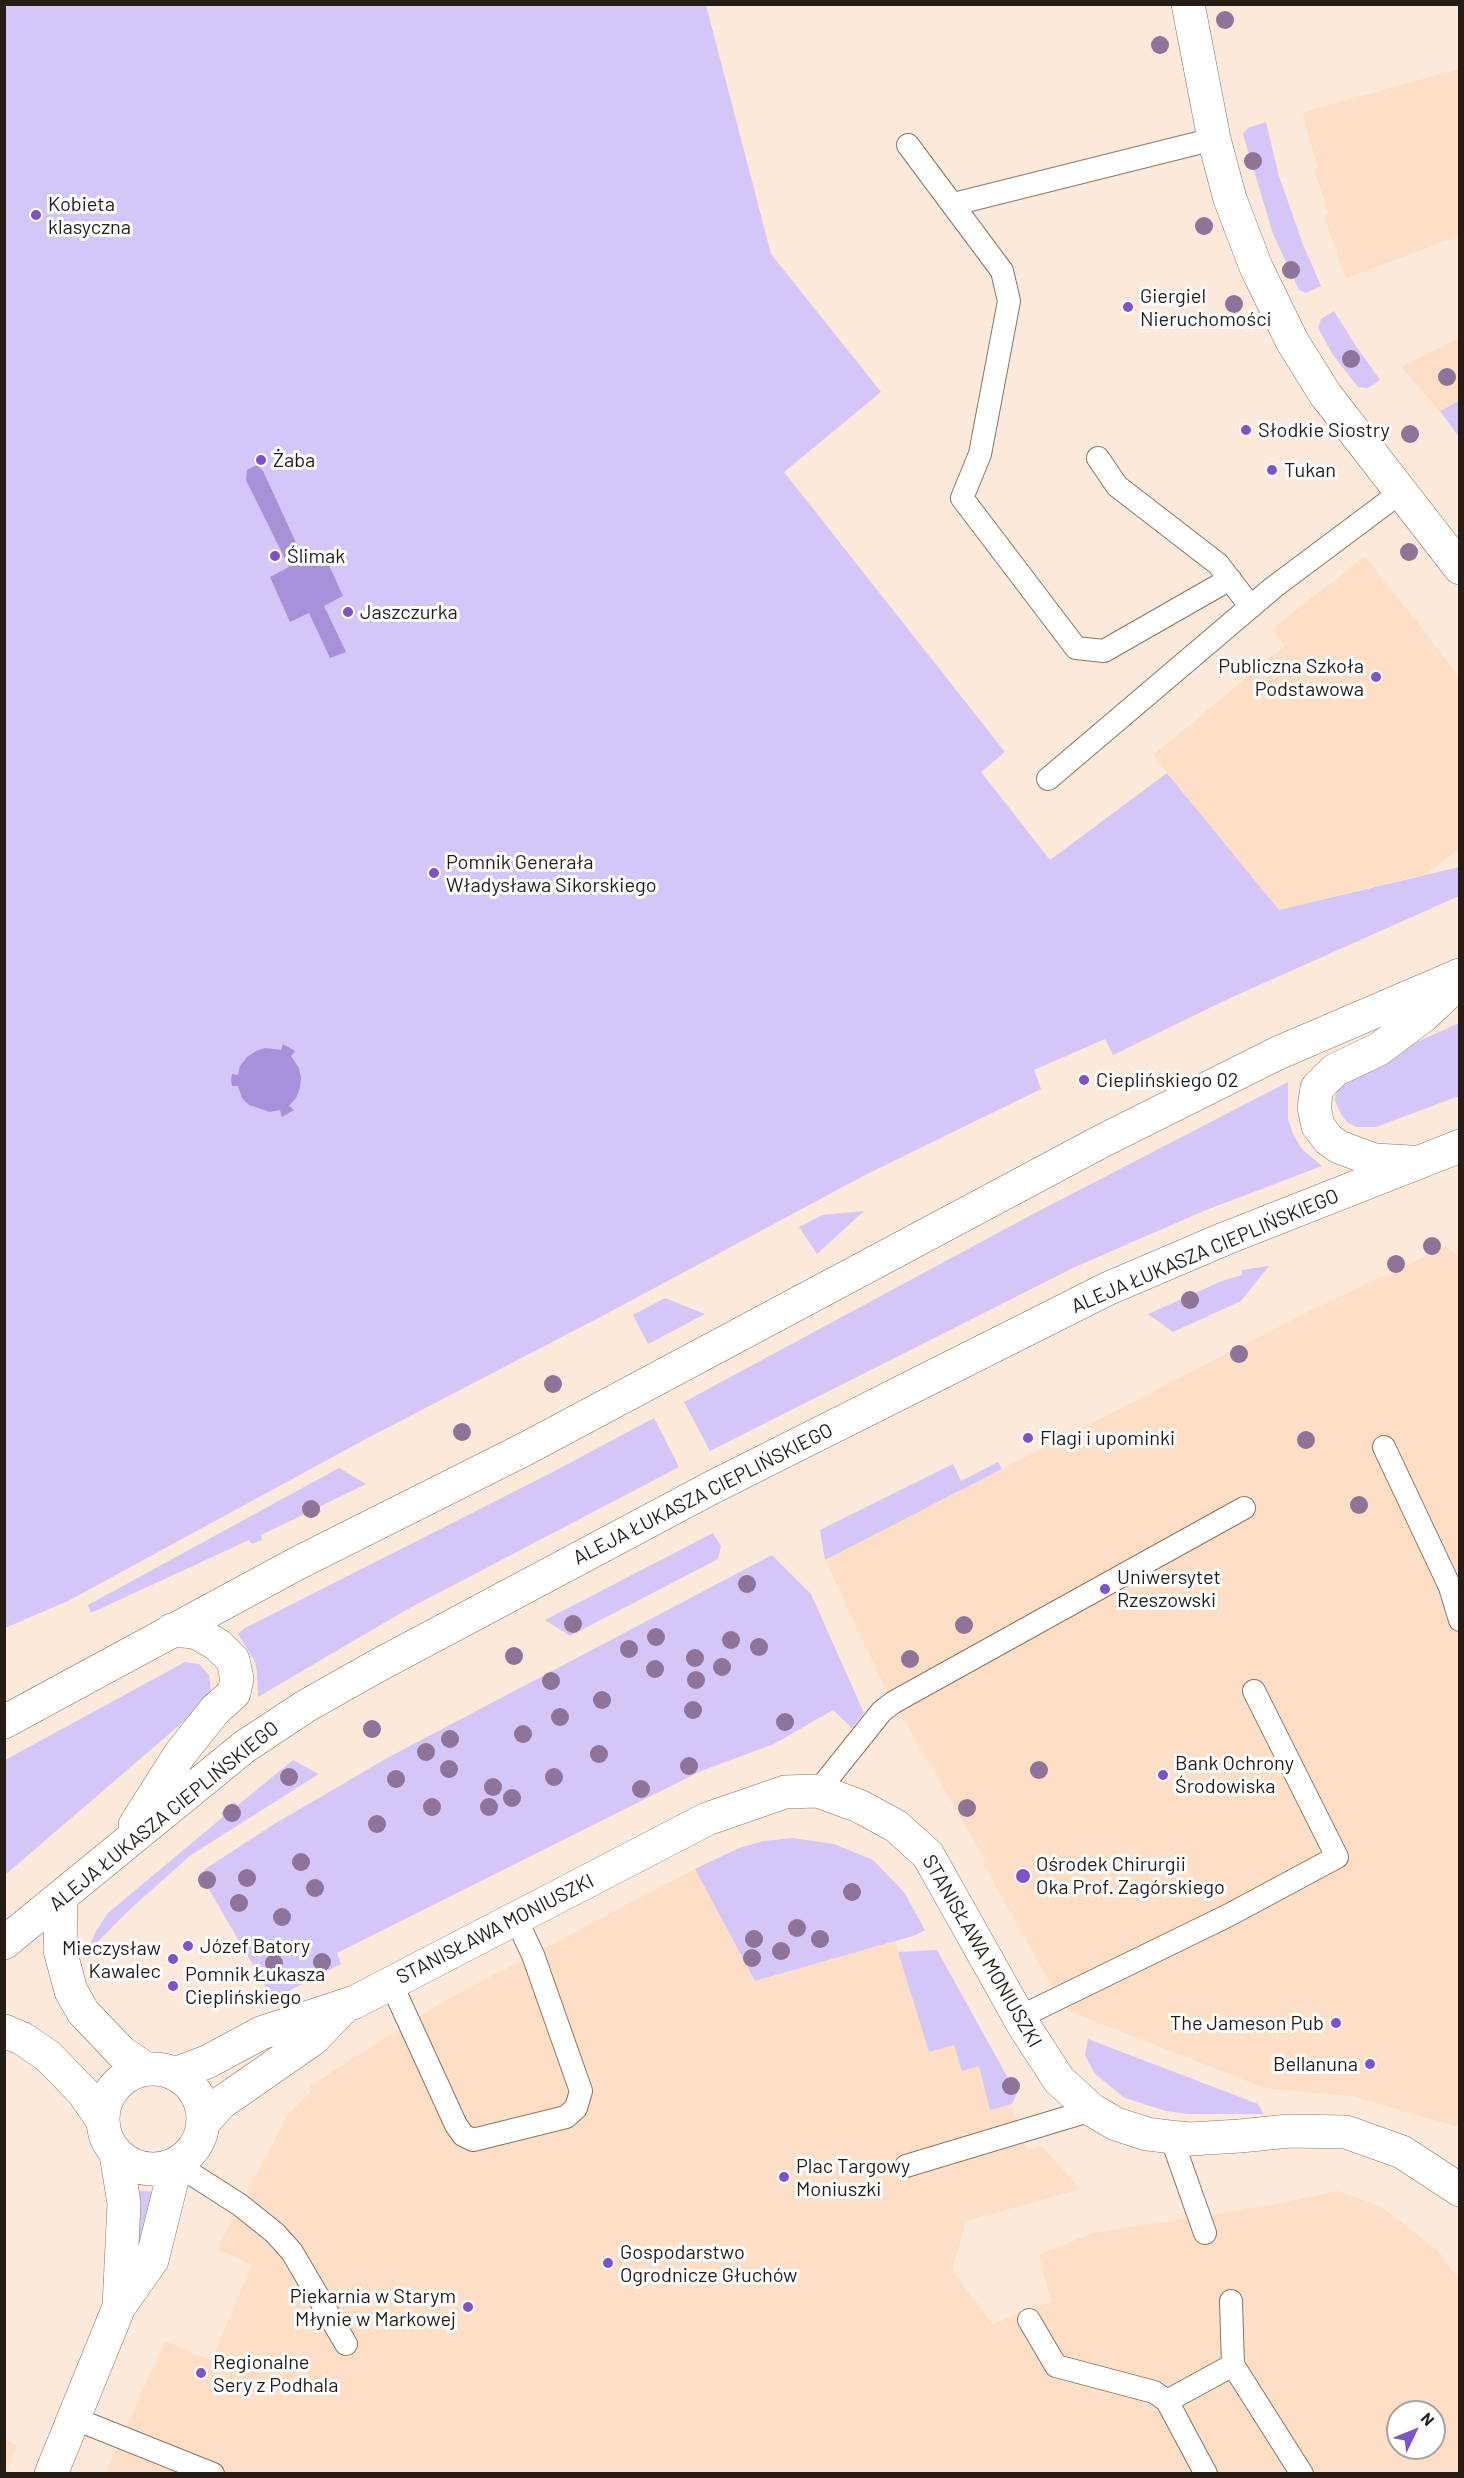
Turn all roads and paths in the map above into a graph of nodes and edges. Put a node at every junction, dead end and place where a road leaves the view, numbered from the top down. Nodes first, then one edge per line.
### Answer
1 (1188, 4) edge
2 (1214, 139) junction
3 (909, 145) dead end
4 (954, 204) junction
5 (1098, 458) dead end
6 (1401, 492) junction
7 (1460, 568) edge
8 (1230, 579) junction
9 (1251, 608) junction
10 (1048, 779) dead end
11 (1460, 975) edge
12 (1460, 982) edge
13 (1460, 1146) edge
14 (1419, 1162) junction
15 (1384, 1447) dead end
16 (1244, 1508) dead end
17 (1460, 1620) edge
18 (172, 1630) junction
19 (1254, 1691) dead end
20 (9, 1715) edge
21 (818, 1791) junction
22 (117, 1851) junction
23 (61, 1898) junction
24 (516, 1919) junction
25 (4, 1943) edge
26 (391, 1983) junction
27 (344, 2007) junction
28 (1020, 2017) junction
29 (4, 2031) edge
30 (161, 2071) junction
31 (1092, 2110) junction
32 (102, 2120) junction
33 (204, 2122) junction
34 (1171, 2137) junction
35 (116, 2154) junction
36 (176, 2164) junction
37 (906, 2166) dead end
38 (1460, 2190) edge
39 (1205, 2233) dead end
40 (1231, 2301) dead end
41 (119, 2307) junction
42 (1029, 2320) dead end
43 (346, 2344) dead end
44 (1233, 2365) junction
45 (1167, 2400) junction
46 (73, 2418) junction
47 (51, 2474) edge
48 (213, 2474) edge
49 (1206, 2474) edge
50 (1302, 2474) edge

1 - 2 main road
2 - 4 lane
2 - 6 main road
3 - 4 lane
4 - 8 lane
5 - 8 lane
6 - 7 main road
6 - 9 lane
8 - 9 lane
9 - 10 lane
11 - 18 main road
12 - 14 main road
13 - 14 main road, ALEJA ŁUKASZA CIEPLIŃSKIEGO
14 - 22 main road, ALEJA ŁUKASZA CIEPLIŃSKIEGO
15 - 17 lane
16 - 21 lane
18 - 20 main road
18 - 22 main road
19 - 28 lane
21 - 24 main road, STANISŁAWA MONIUSZKI
21 - 28 main road, STANISŁAWA MONIUSZKI
22 - 23 main road, ALEJA ŁUKASZA CIEPLIŃSKIEGO
23 - 25 main road, ALEJA ŁUKASZA CIEPLIŃSKIEGO
23 - 30 main road
24 - 26 main road, STANISŁAWA MONIUSZKI
24 - 26 lane
26 - 27 main road, STANISŁAWA MONIUSZKI
27 - 30 main road, STANISŁAWA MONIUSZKI
27 - 33 main road, STANISŁAWA MONIUSZKI
28 - 31 main road, STANISŁAWA MONIUSZKI
29 - 32 main road
30 - 32 main road
30 - 33 main road
31 - 34 main road, STANISŁAWA MONIUSZKI
31 - 37 lane
32 - 35 main road
33 - 36 main road
34 - 38 main road, STANISŁAWA MONIUSZKI
34 - 39 lane
35 - 36 main road
35 - 41 main road
36 - 41 main road
36 - 43 lane
40 - 44 lane
41 - 46 main road
42 - 45 lane
44 - 45 lane
44 - 50 lane
45 - 49 lane
46 - 47 main road
46 - 48 lane

